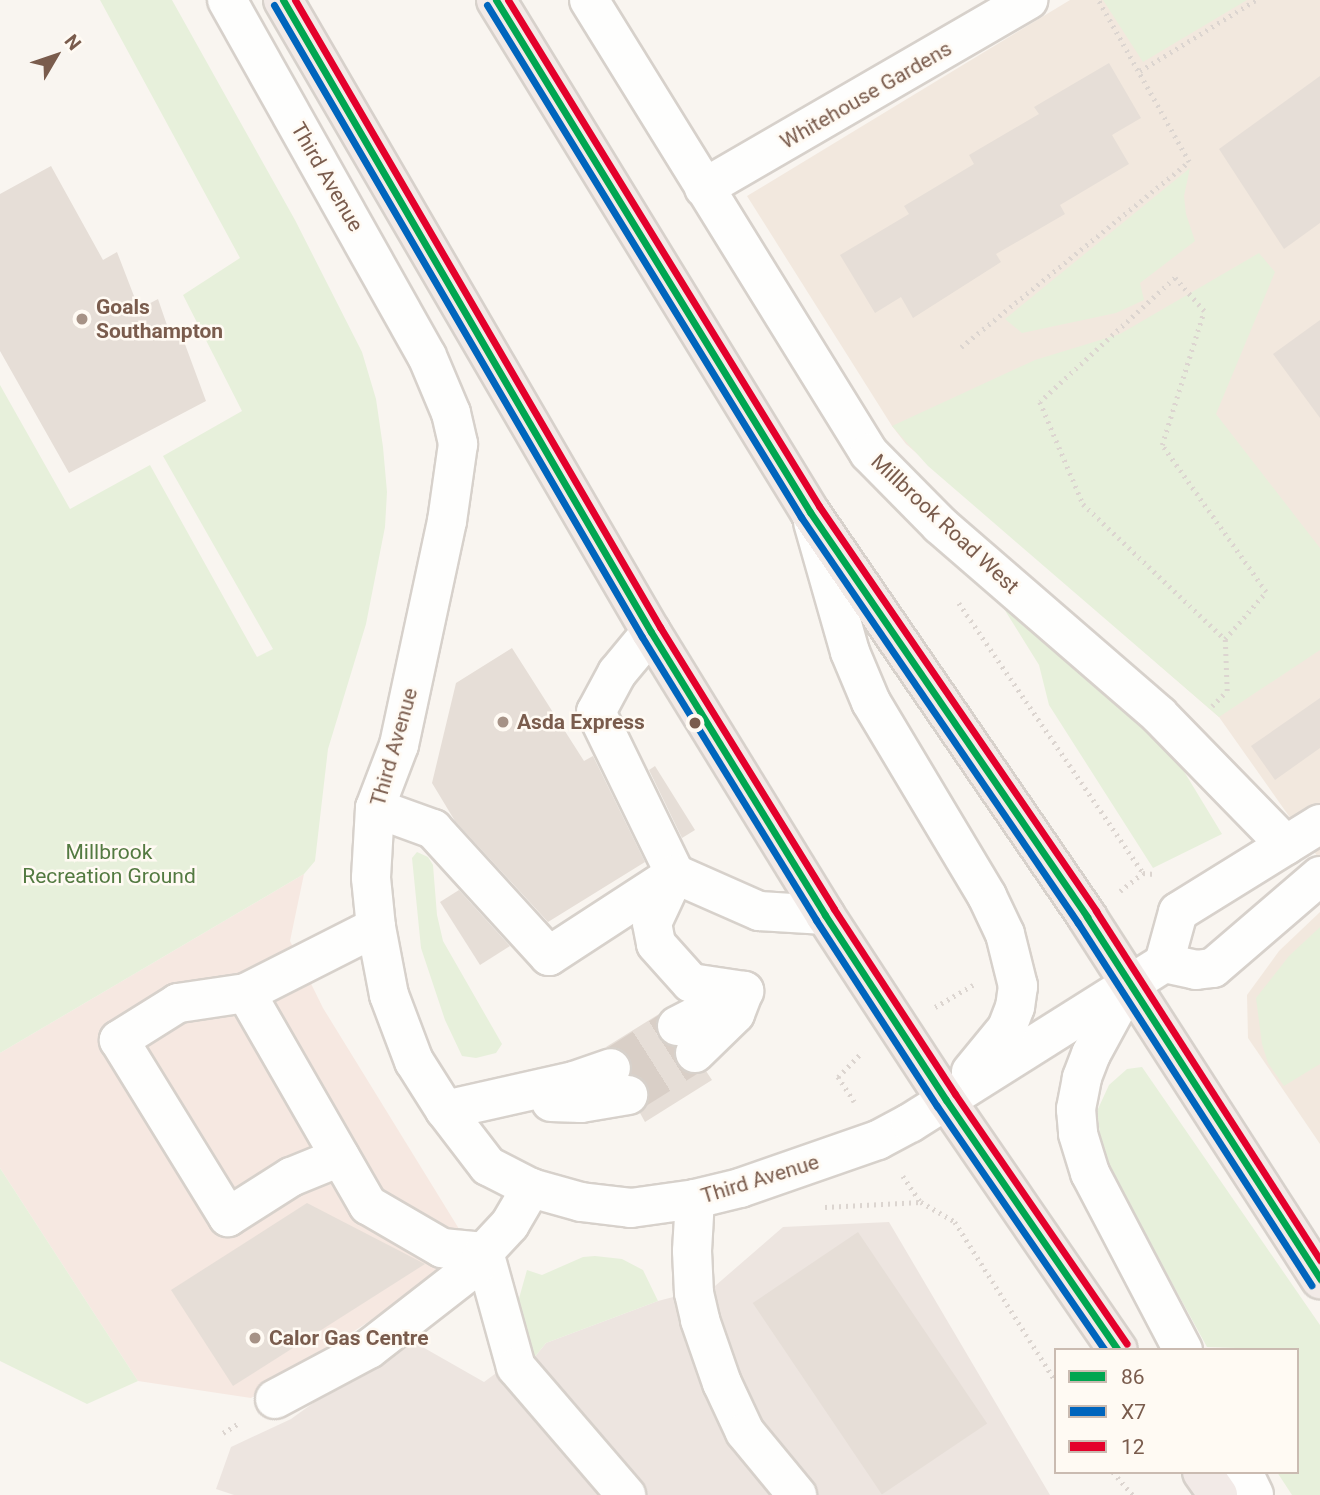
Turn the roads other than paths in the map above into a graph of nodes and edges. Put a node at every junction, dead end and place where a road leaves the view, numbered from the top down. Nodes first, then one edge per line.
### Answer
1 (227, 0) edge
2 (283, 0) edge
3 (496, 0) edge
4 (589, 0) edge
5 (1028, 0) edge
6 (704, 188) junction
7 (810, 512) junction
8 (651, 632) junction
9 (375, 808) junction
10 (1320, 824) edge
11 (1286, 845) junction
12 (675, 874) junction
13 (1320, 876) edge
14 (825, 915) junction
15 (376, 927) junction
16 (1164, 963) junction
17 (1129, 983) junction
18 (246, 993) junction
19 (686, 1039) tunnel mouth
20 (619, 1081) tunnel mouth
21 (946, 1100) junction
22 (445, 1110) junction
23 (340, 1157) junction
24 (530, 1188) junction
25 (695, 1199) junction
26 (484, 1252) junction
27 (1320, 1279) edge
28 (1117, 1348) edge
29 (1182, 1348) edge
30 (275, 1399) dead end
31 (1203, 1474) edge
32 (1244, 1474) edge
33 (625, 1494) edge
34 (797, 1495) edge
35 (1218, 1495) edge
36 (1254, 1495) edge

1 - 9 street, Third Avenue
2 - 8 highway
3 - 7 highway
4 - 6 street, Millbrook Road West
5 - 6 street, Whitehouse Gardens
6 - 11 street, Millbrook Road West
7 - 17 highway
7 - 21 street
8 - 12 street
8 - 14 highway
9 - 12 street
9 - 15 street, Third Avenue
10 - 11 street
11 - 16 street
12 - 14 street
12 - 19 street
13 - 16 street
14 - 21 highway
15 - 18 street
15 - 22 street, Third Avenue
16 - 17 street
17 - 21 street
17 - 27 highway
17 - 29 street
18 - 23 street
18 - 23 street
20 - 22 street
21 - 25 street, Third Avenue
21 - 28 highway
22 - 24 street, Third Avenue
23 - 26 street
24 - 25 street, Third Avenue
24 - 26 street
25 - 34 street
26 - 30 street
26 - 33 street
31 - 35 highway
32 - 36 street

